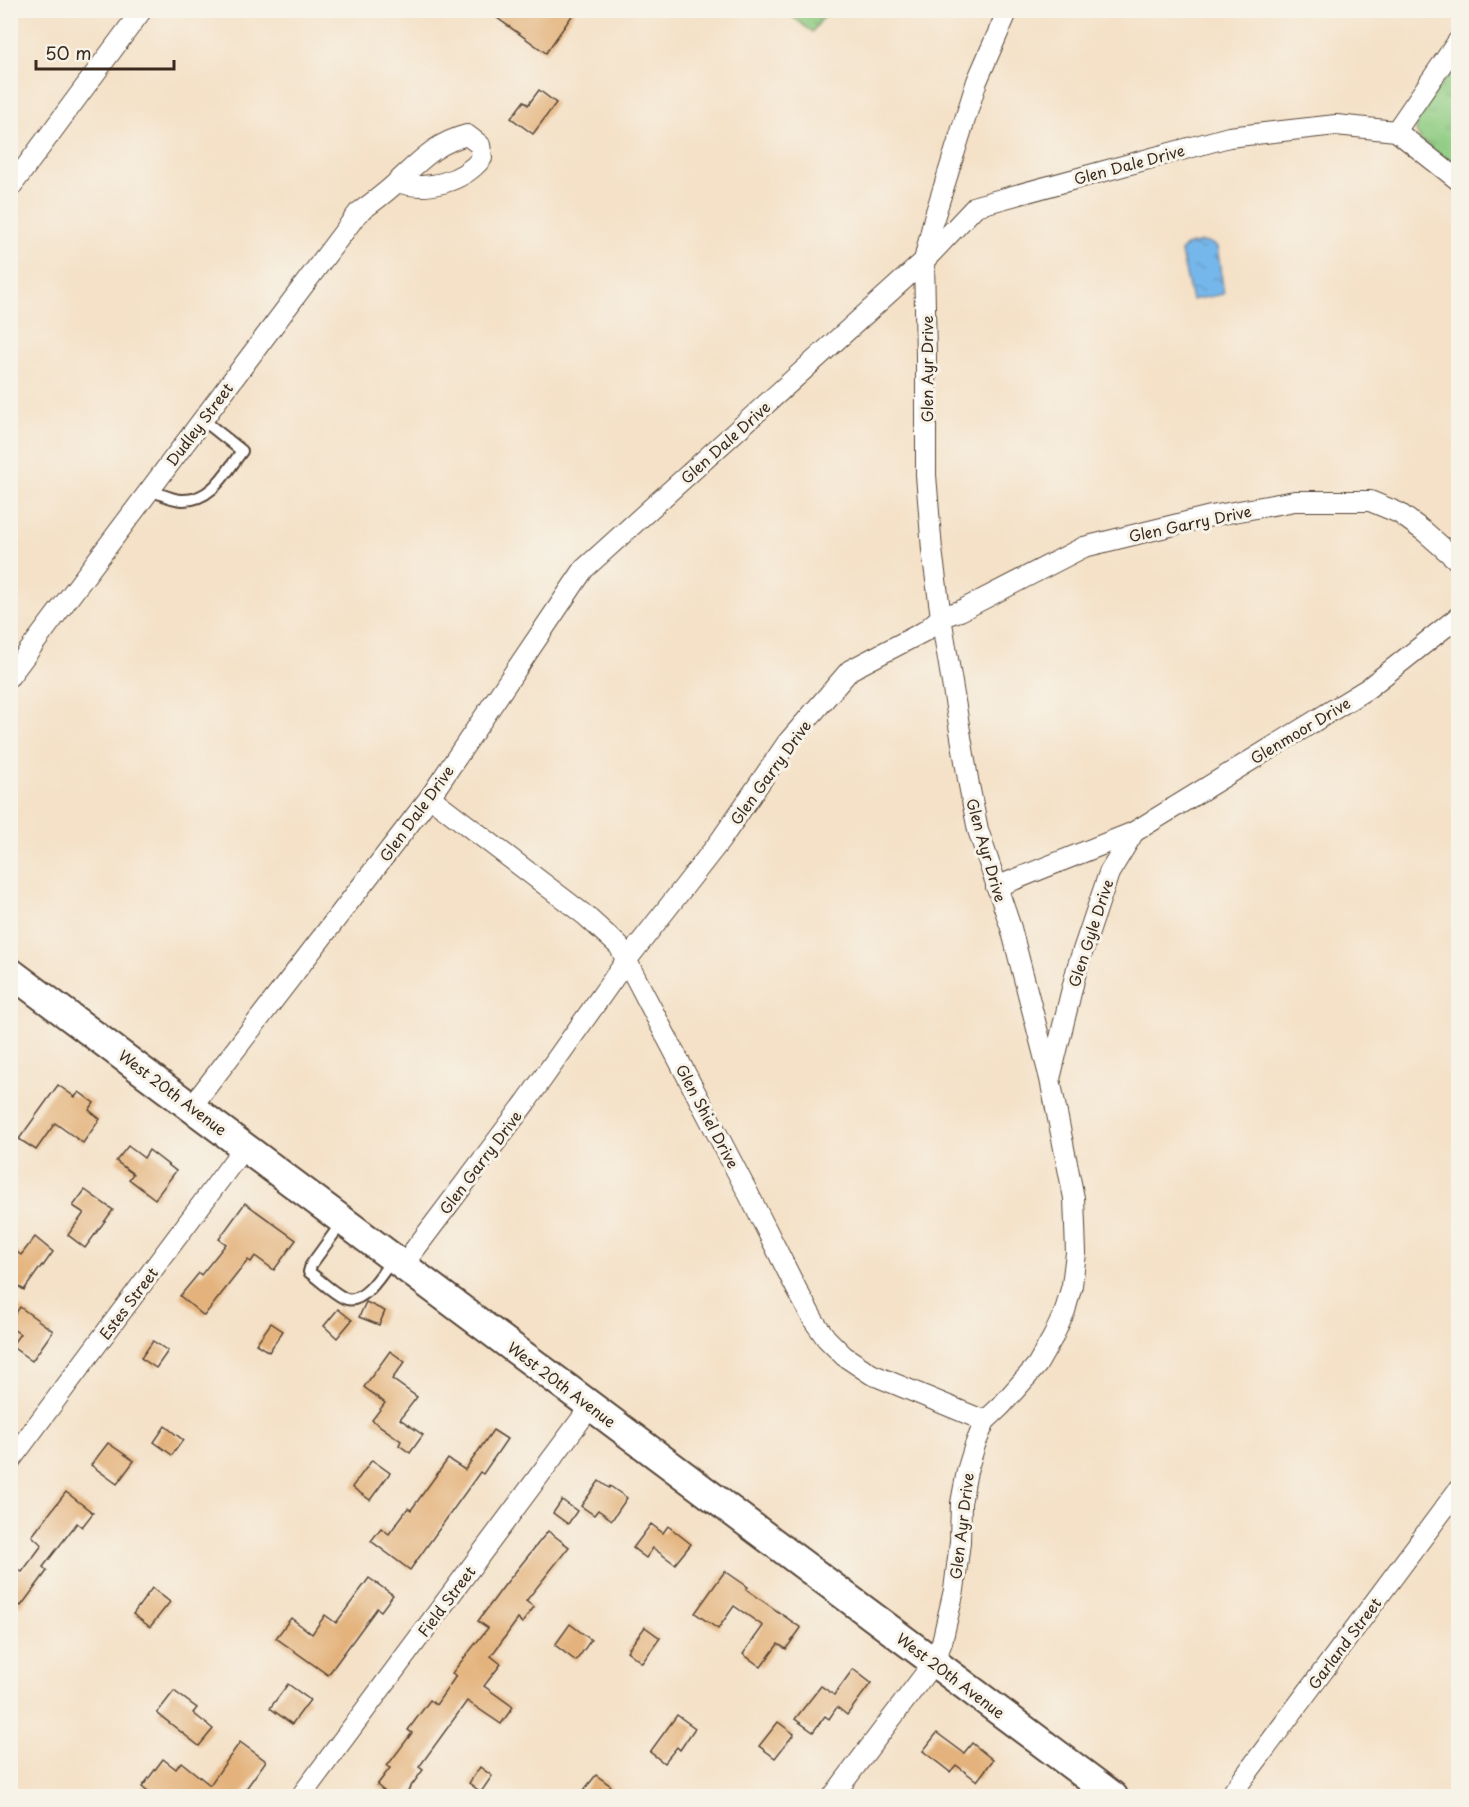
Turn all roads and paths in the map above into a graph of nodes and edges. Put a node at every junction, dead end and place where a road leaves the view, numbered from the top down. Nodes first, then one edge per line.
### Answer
1 (1008, 10) edge
2 (132, 14) edge
3 (1458, 41) edge
4 (1396, 131) junction
5 (1458, 180) edge
6 (398, 182) dead end
7 (10, 188) edge
8 (924, 261) junction
9 (202, 419) junction
10 (150, 489) junction
11 (1458, 561) edge
12 (940, 617) junction
13 (1458, 617) edge
14 (10, 676) edge
15 (430, 797) junction
16 (1134, 832) junction
17 (996, 887) junction
18 (626, 961) junction
19 (10, 972) edge
20 (1050, 1079) junction
21 (192, 1106) junction
22 (245, 1146) junction
23 (343, 1221) junction
24 (398, 1261) junction
25 (591, 1406) junction
26 (984, 1421) junction
27 (10, 1461) edge
28 (1458, 1490) edge
29 (934, 1662) junction
30 (301, 1797) edge
31 (833, 1797) edge
32 (1113, 1797) edge
33 (1230, 1797) edge

1 - 8 street, Glen Ayr Drive
2 - 7 street
3 - 4 street
4 - 5 street
4 - 8 street, Glen Dale Drive
6 - 9 street, Dudley Street
8 - 12 street, Glen Ayr Drive
8 - 15 street, Glen Dale Drive
9 - 10 street, Dudley Street
9 - 10 lane
10 - 14 street, Dudley Street
11 - 12 street, Glen Garry Drive
12 - 17 street, Glen Ayr Drive
12 - 18 street, Glen Garry Drive
13 - 16 street, Glenmoor Drive
15 - 18 street, Glen Shiel Drive
15 - 21 street, Glen Dale Drive
16 - 17 street
16 - 20 street, Glen Gyle Drive
17 - 20 street, Glen Ayr Drive
18 - 24 street, Glen Garry Drive
18 - 26 street, Glen Shiel Drive
19 - 21 street, West 20th Avenue
20 - 26 street, Glen Ayr Drive
21 - 22 street, West 20th Avenue
22 - 23 street, West 20th Avenue
22 - 27 street, Estes Street
23 - 24 street, West 20th Avenue
23 - 24 lane
24 - 25 street, West 20th Avenue
25 - 29 street, West 20th Avenue
25 - 30 street, Field Street
26 - 29 street, Glen Ayr Drive
28 - 33 street, Garland Street
29 - 31 street, Glen Ayr Drive
29 - 32 street, West 20th Avenue

